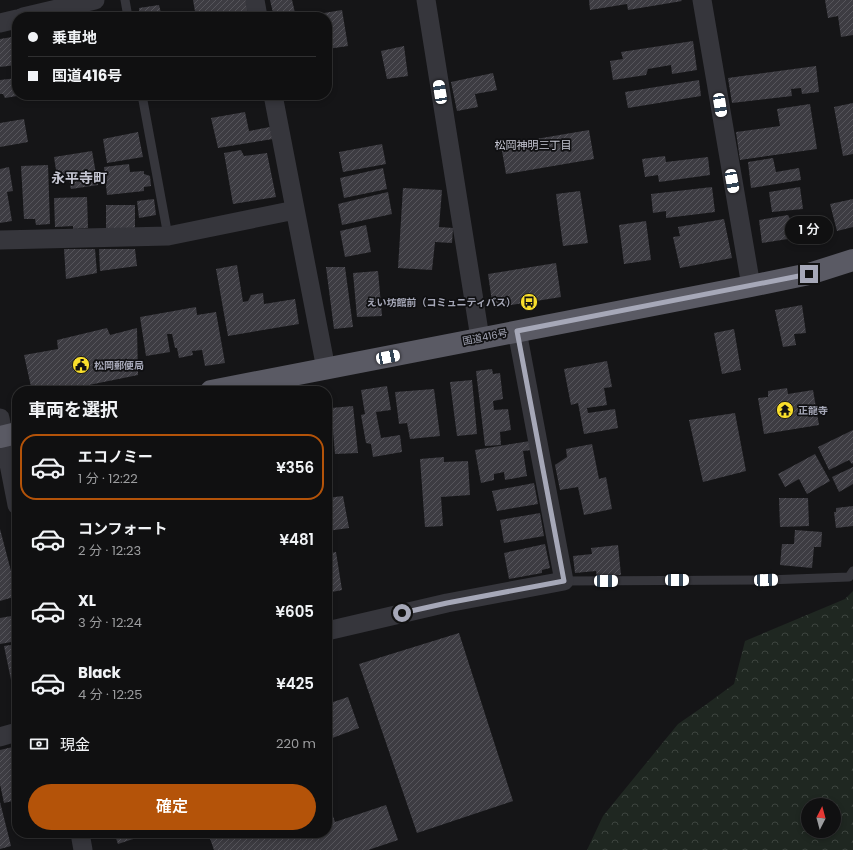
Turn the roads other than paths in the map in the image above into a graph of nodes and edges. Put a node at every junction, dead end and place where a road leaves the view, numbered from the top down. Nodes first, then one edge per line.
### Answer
1 (95, 0) edge
2 (125, 0) edge
3 (255, 0) edge
4 (426, 0) edge
5 (702, 0) edge
6 (44, 12) edge
7 (127, 12) edge
8 (257, 12) edge
9 (12, 20) edge
10 (0, 23) edge
11 (143, 100) edge
12 (274, 100) edge
13 (295, 210) junction
14 (168, 236) junction
15 (0, 240) edge
16 (852, 263) edge
17 (751, 286) junction
18 (517, 331) junction
19 (480, 338) junction
20 (326, 369) junction
21 (237, 386) edge
22 (5, 431) edge
23 (12, 475) edge
24 (853, 571) edge
25 (564, 581) junction
26 (332, 630) edge
27 (12, 733) edge
28 (0, 737) edge
29 (81, 838) edge
30 (84, 850) edge

1 - 6 street
2 - 7 lane
3 - 8 street
4 - 19 street
5 - 17 street
9 - 10 street
11 - 14 lane
12 - 13 street
13 - 14 street
13 - 20 street
14 - 15 street
16 - 17 highway, 国道416号
17 - 18 highway, 国道416号
18 - 19 highway, 国道416号
18 - 25 street
19 - 20 highway, 国道416号
20 - 21 highway, 国道416号
22 - 23 street
24 - 25 lane
25 - 26 street
27 - 28 street
29 - 30 street

